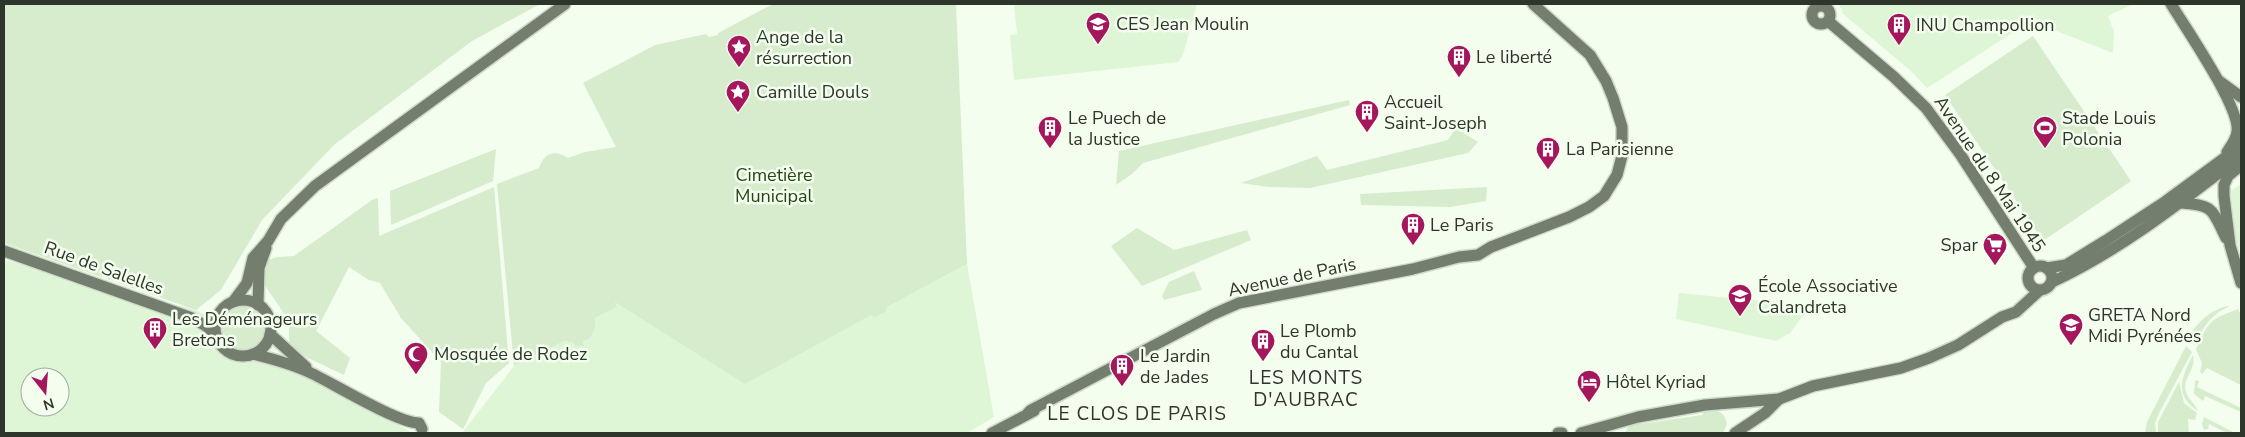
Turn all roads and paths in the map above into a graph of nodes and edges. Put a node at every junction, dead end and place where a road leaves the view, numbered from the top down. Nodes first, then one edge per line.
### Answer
1 (565, 4) edge
2 (1533, 4) edge
3 (2171, 4) edge
4 (1811, 6) edge
5 (2217, 80) junction
6 (2239, 93) edge
7 (2241, 146) edge
8 (2241, 156) edge
9 (2222, 158) junction
10 (2241, 165) edge
11 (2181, 203) junction
12 (268, 241) junction
13 (2230, 245) junction
14 (4, 251) edge
15 (2034, 268) junction
16 (2046, 268) junction
17 (2052, 282) junction
18 (2028, 283) junction
19 (2241, 283) edge
20 (2039, 291) junction
21 (233, 302) junction
22 (258, 305) junction
23 (219, 314) junction
24 (2002, 317) junction
25 (192, 318) junction
26 (216, 334) junction
27 (270, 334) junction
28 (253, 354) junction
29 (313, 373) junction
30 (1779, 399) junction
31 (421, 428) edge
32 (992, 433) edge
33 (1581, 433) edge
34 (1735, 433) edge

1 - 12 main road
2 - 32 main road, Avenue de Paris
3 - 5 main road
4 - 15 main road, Avenue du 8 Mai 1945
5 - 6 main road
5 - 9 main road
7 - 9 main road
8 - 11 main road
9 - 16 main road
10 - 13 main road
11 - 13 main road
11 - 17 main road
12 - 21 main road
12 - 22 main road
13 - 19 main road
14 - 25 main road, Rue de Salelles
15 - 16 main road
15 - 18 main road
16 - 17 main road
17 - 20 main road
18 - 20 main road
18 - 24 main road
20 - 24 main road
21 - 22 main road
21 - 23 main road
22 - 27 main road
23 - 25 main road, Rue de Salelles
23 - 26 main road
24 - 30 main road
25 - 26 main road, Rue de Salelles
26 - 28 main road
27 - 28 main road
27 - 29 main road
28 - 29 main road
29 - 31 main road
30 - 33 main road
30 - 34 main road

